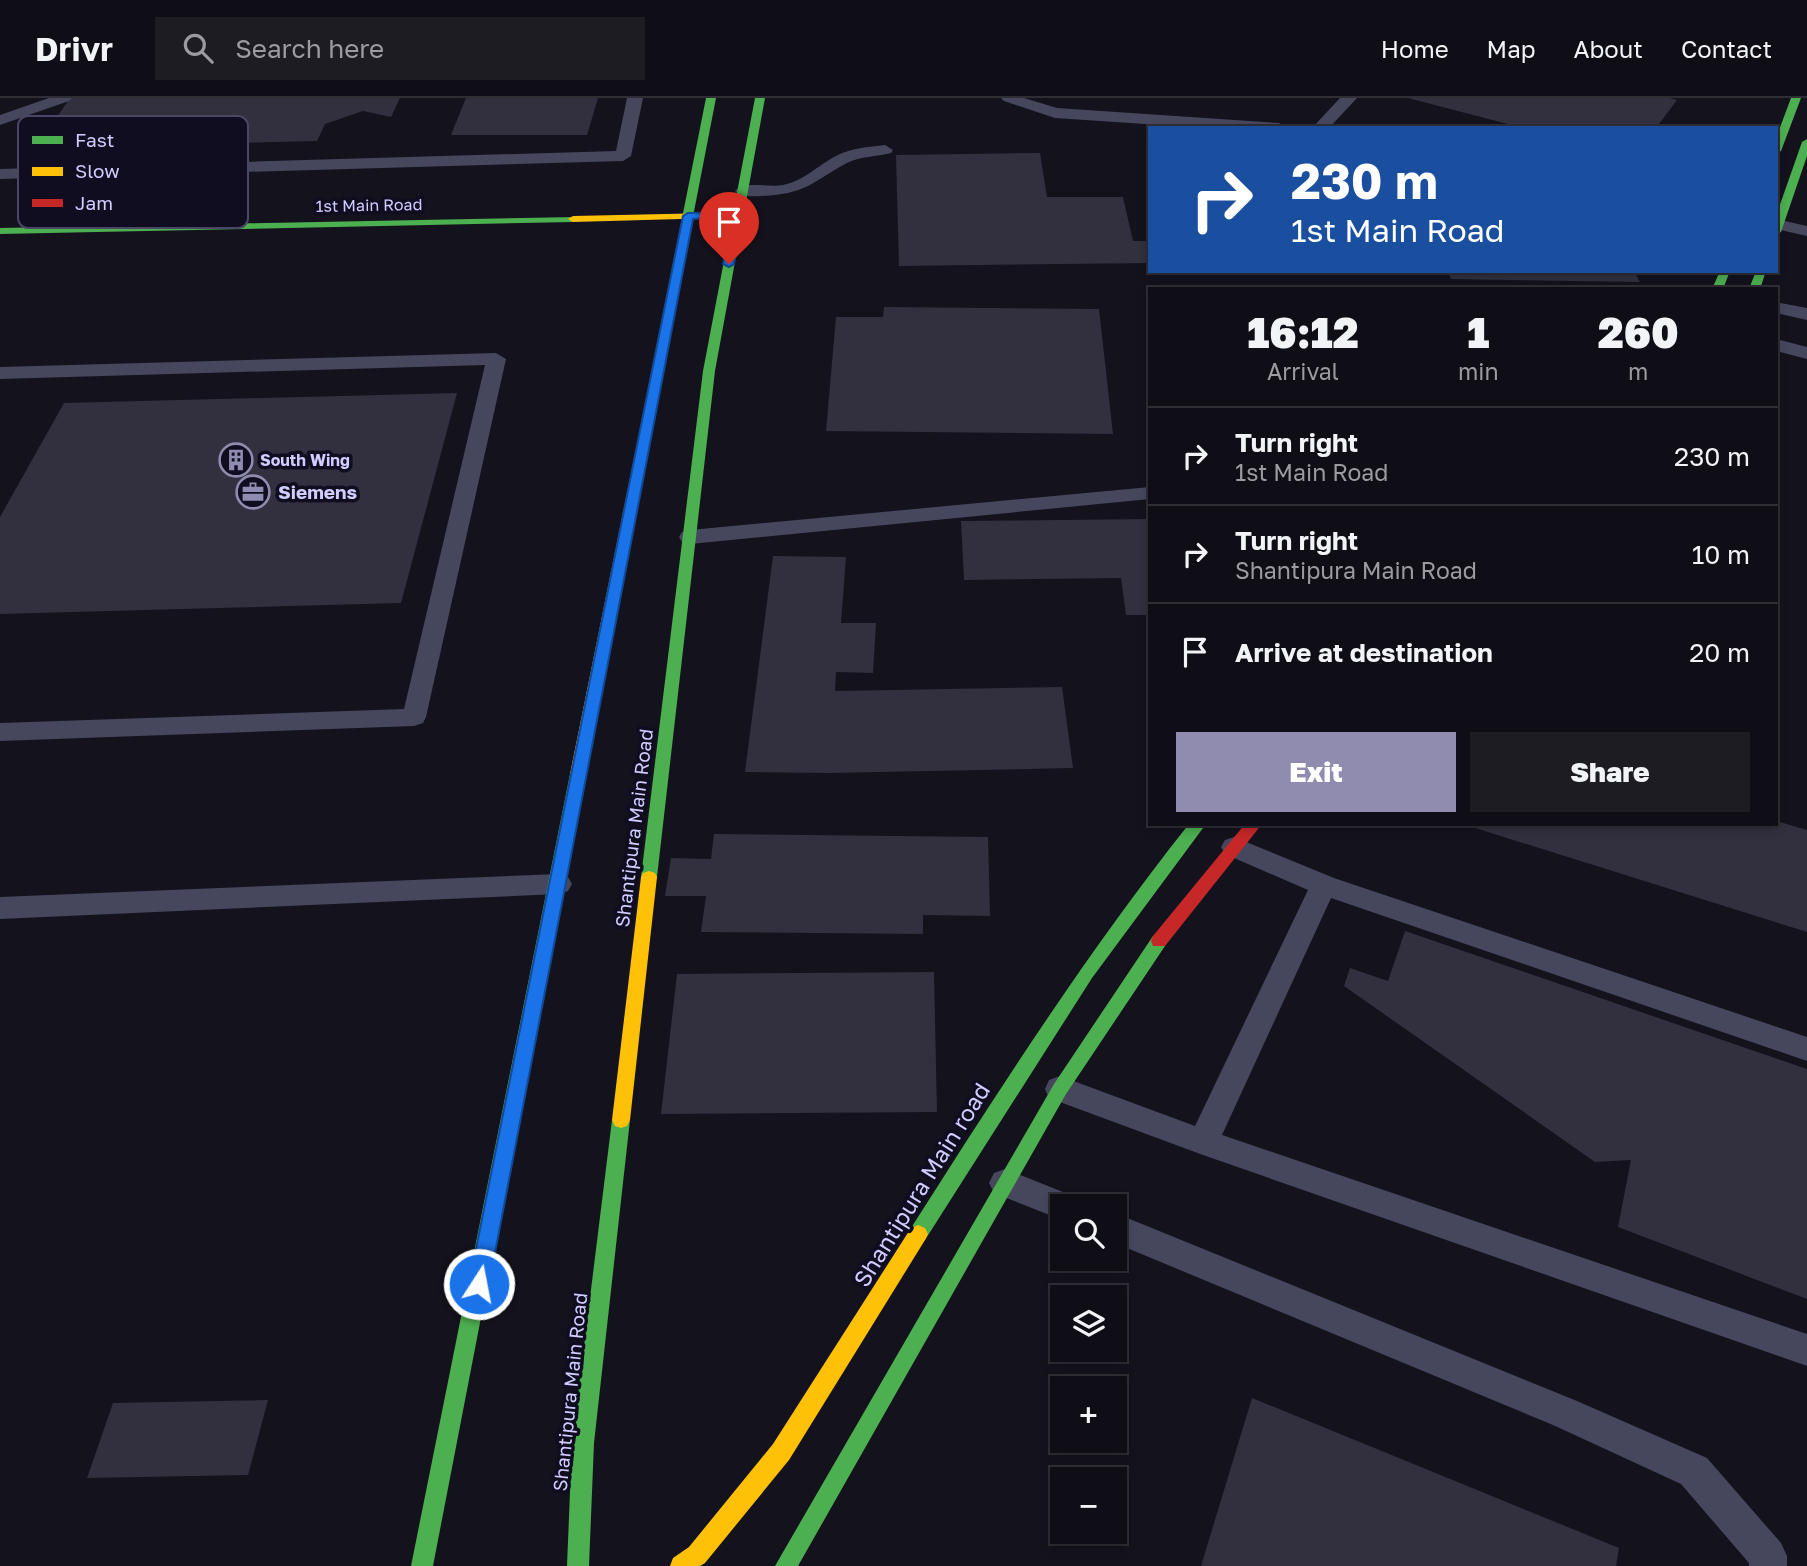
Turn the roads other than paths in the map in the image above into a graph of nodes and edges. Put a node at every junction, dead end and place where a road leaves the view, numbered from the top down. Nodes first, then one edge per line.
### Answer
1 (64, 98) edge
2 (635, 98) edge
3 (711, 98) edge
4 (760, 98) edge
5 (1009, 98) edge
6 (1349, 98) edge
7 (1796, 98) edge
8 (0, 120) edge
9 (1249, 126) edge
10 (1322, 126) edge
11 (1807, 142) edge
12 (1778, 146) edge
13 (885, 150) dead end
14 (248, 167) edge
15 (18, 173) edge
16 (0, 174) edge
17 (1778, 177) edge
18 (1794, 180) junction
19 (743, 191) junction
20 (738, 215) junction
21 (688, 216) junction
22 (1778, 224) edge
23 (248, 226) edge
24 (1778, 227) edge
25 (138, 228) edge
26 (1807, 230) edge
27 (0, 231) edge
28 (1778, 307) edge
29 (1807, 314) edge
30 (1778, 346) edge
31 (1807, 353) edge
32 (0, 373) edge
33 (1148, 493) edge
34 (690, 537) junction
35 (0, 732) edge
36 (1196, 826) edge
37 (1252, 826) edge
38 (1234, 847) junction
39 (558, 884) junction
40 (1324, 885) junction
41 (0, 908) edge
42 (1807, 1049) edge
43 (1060, 1089) junction
44 (1203, 1142) junction
45 (1005, 1183) junction
46 (1050, 1201) edge
47 (1127, 1232) edge
48 (1807, 1350) edge
49 (422, 1566) edge
50 (578, 1566) edge
51 (681, 1566) edge
52 (786, 1566) edge
53 (1768, 1566) edge

1 - 8 lane
2 - 14 lane
3 - 21 street
4 - 19 street, Shantipura Main Road
5 - 9 lane
6 - 10 lane
7 - 12 street
11 - 18 street
13 - 19 lane
15 - 16 lane
17 - 18 lane
18 - 22 street
19 - 20 street, Shantipura Main Road
20 - 21 street, 1st Main Road
20 - 34 street, Shantipura Main Road
21 - 23 street, 1st Main Road
21 - 39 street
24 - 26 lane
25 - 27 street, 1st Main Road
28 - 29 lane
30 - 31 lane
32 - 35 lane
33 - 34 lane
34 - 50 street, Shantipura Main Road
36 - 51 street, Shantipura Main road
37 - 38 street
38 - 40 lane
38 - 43 street
39 - 41 lane
39 - 49 street
40 - 42 lane
40 - 44 lane
43 - 44 lane
43 - 45 street
44 - 48 lane
45 - 46 lane
45 - 52 street
47 - 53 lane

